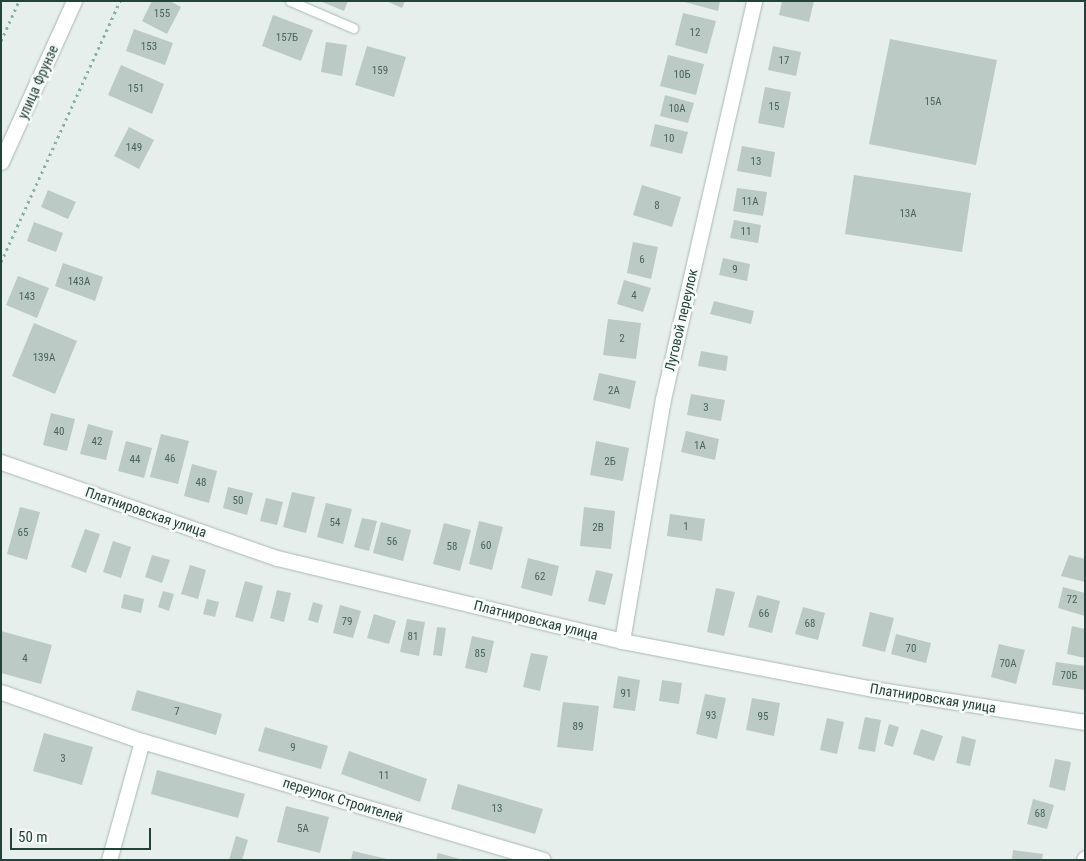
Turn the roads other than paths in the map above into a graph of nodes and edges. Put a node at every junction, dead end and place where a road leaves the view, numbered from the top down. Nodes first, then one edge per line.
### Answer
1 (74, 1) edge
2 (290, 1) edge
3 (754, 1) edge
4 (353, 28) dead end
5 (1, 162) edge
6 (1, 462) edge
7 (622, 641) junction
8 (1, 692) edge
9 (1085, 722) edge
10 (142, 741) junction
11 (109, 860) edge
12 (543, 860) edge

1 - 5 street, улица Фрунзе
2 - 4 lane
3 - 7 street, Луговой переулок
6 - 7 street, Платнировская улица
7 - 9 street, Платнировская улица
8 - 10 street, переулок Строителей
10 - 11 street
10 - 12 street, переулок Строителей

